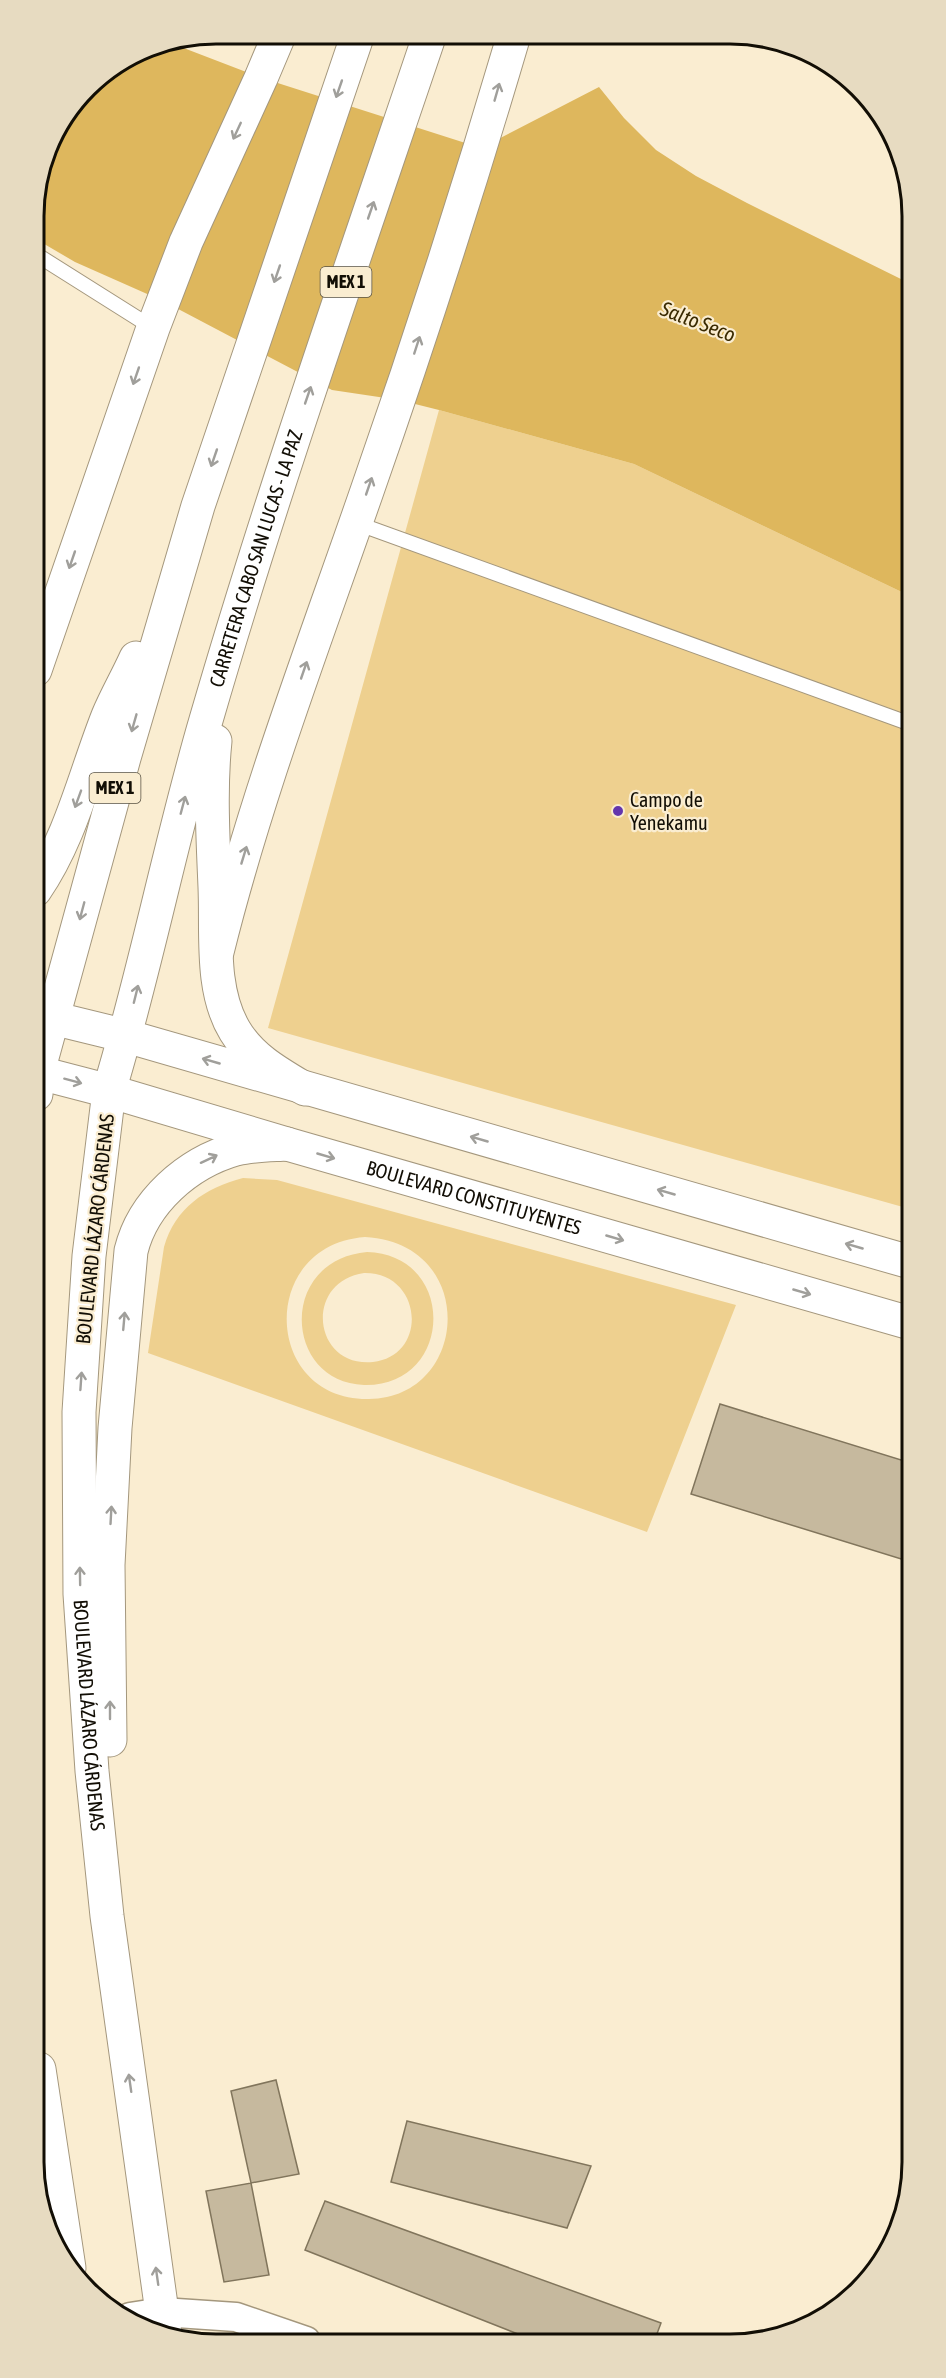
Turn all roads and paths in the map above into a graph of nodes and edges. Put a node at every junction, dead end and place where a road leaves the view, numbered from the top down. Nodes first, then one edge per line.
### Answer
1 (275, 44) edge
2 (355, 44) edge
3 (427, 44) edge
4 (511, 44) edge
5 (44, 259) edge
6 (153, 328) junction
7 (356, 523) junction
8 (178, 573) junction
9 (233, 629) junction
10 (44, 644) edge
11 (902, 721) edge
12 (44, 875) edge
13 (217, 952) junction
14 (44, 1017) edge
15 (126, 1036) junction
16 (44, 1080) edge
17 (305, 1089) junction
18 (109, 1091) junction
19 (287, 1144) junction
20 (902, 1260) edge
21 (902, 1321) edge
22 (107, 1916) junction
23 (44, 2102) edge
24 (66, 2246) edge
25 (147, 2320) edge
26 (164, 2323) edge
27 (286, 2334) edge

1 -> 6 main road
2 -> 8 main road, MEX 1
9 -> 3 main road, CARRETERA CABO SAN LUCAS - LA PAZ / MEX 1
7 -> 4 main road
5 - 6 lane
6 -> 10 main road
7 - 11 lane
13 -> 7 main road
8 -> 12 main road, MEX 1
8 -> 14 main road, MEX 1
9 - 13 main road
15 -> 9 main road, CARRETERA CABO SAN LUCAS - LA PAZ / MEX 1
13 - 17 main road
14 - 15 main road
17 -> 15 main road
15 - 18 main road, CARRETERA CABO SAN LUCAS - LA PAZ / MEX 1
16 -> 18 main road, BOULEVARD CONSTITUYENTES / MEX 1
20 -> 17 main road
18 - 19 main road, BOULEVARD CONSTITUYENTES
22 -> 18 main road, BOULEVARD LÁZARO CÁRDENAS
19 -> 21 main road, BOULEVARD CONSTITUYENTES
22 -> 19 main road
26 -> 22 main road, BOULEVARD LÁZARO CÁRDENAS
23 - 24 main road
25 - 26 street
26 - 27 street

